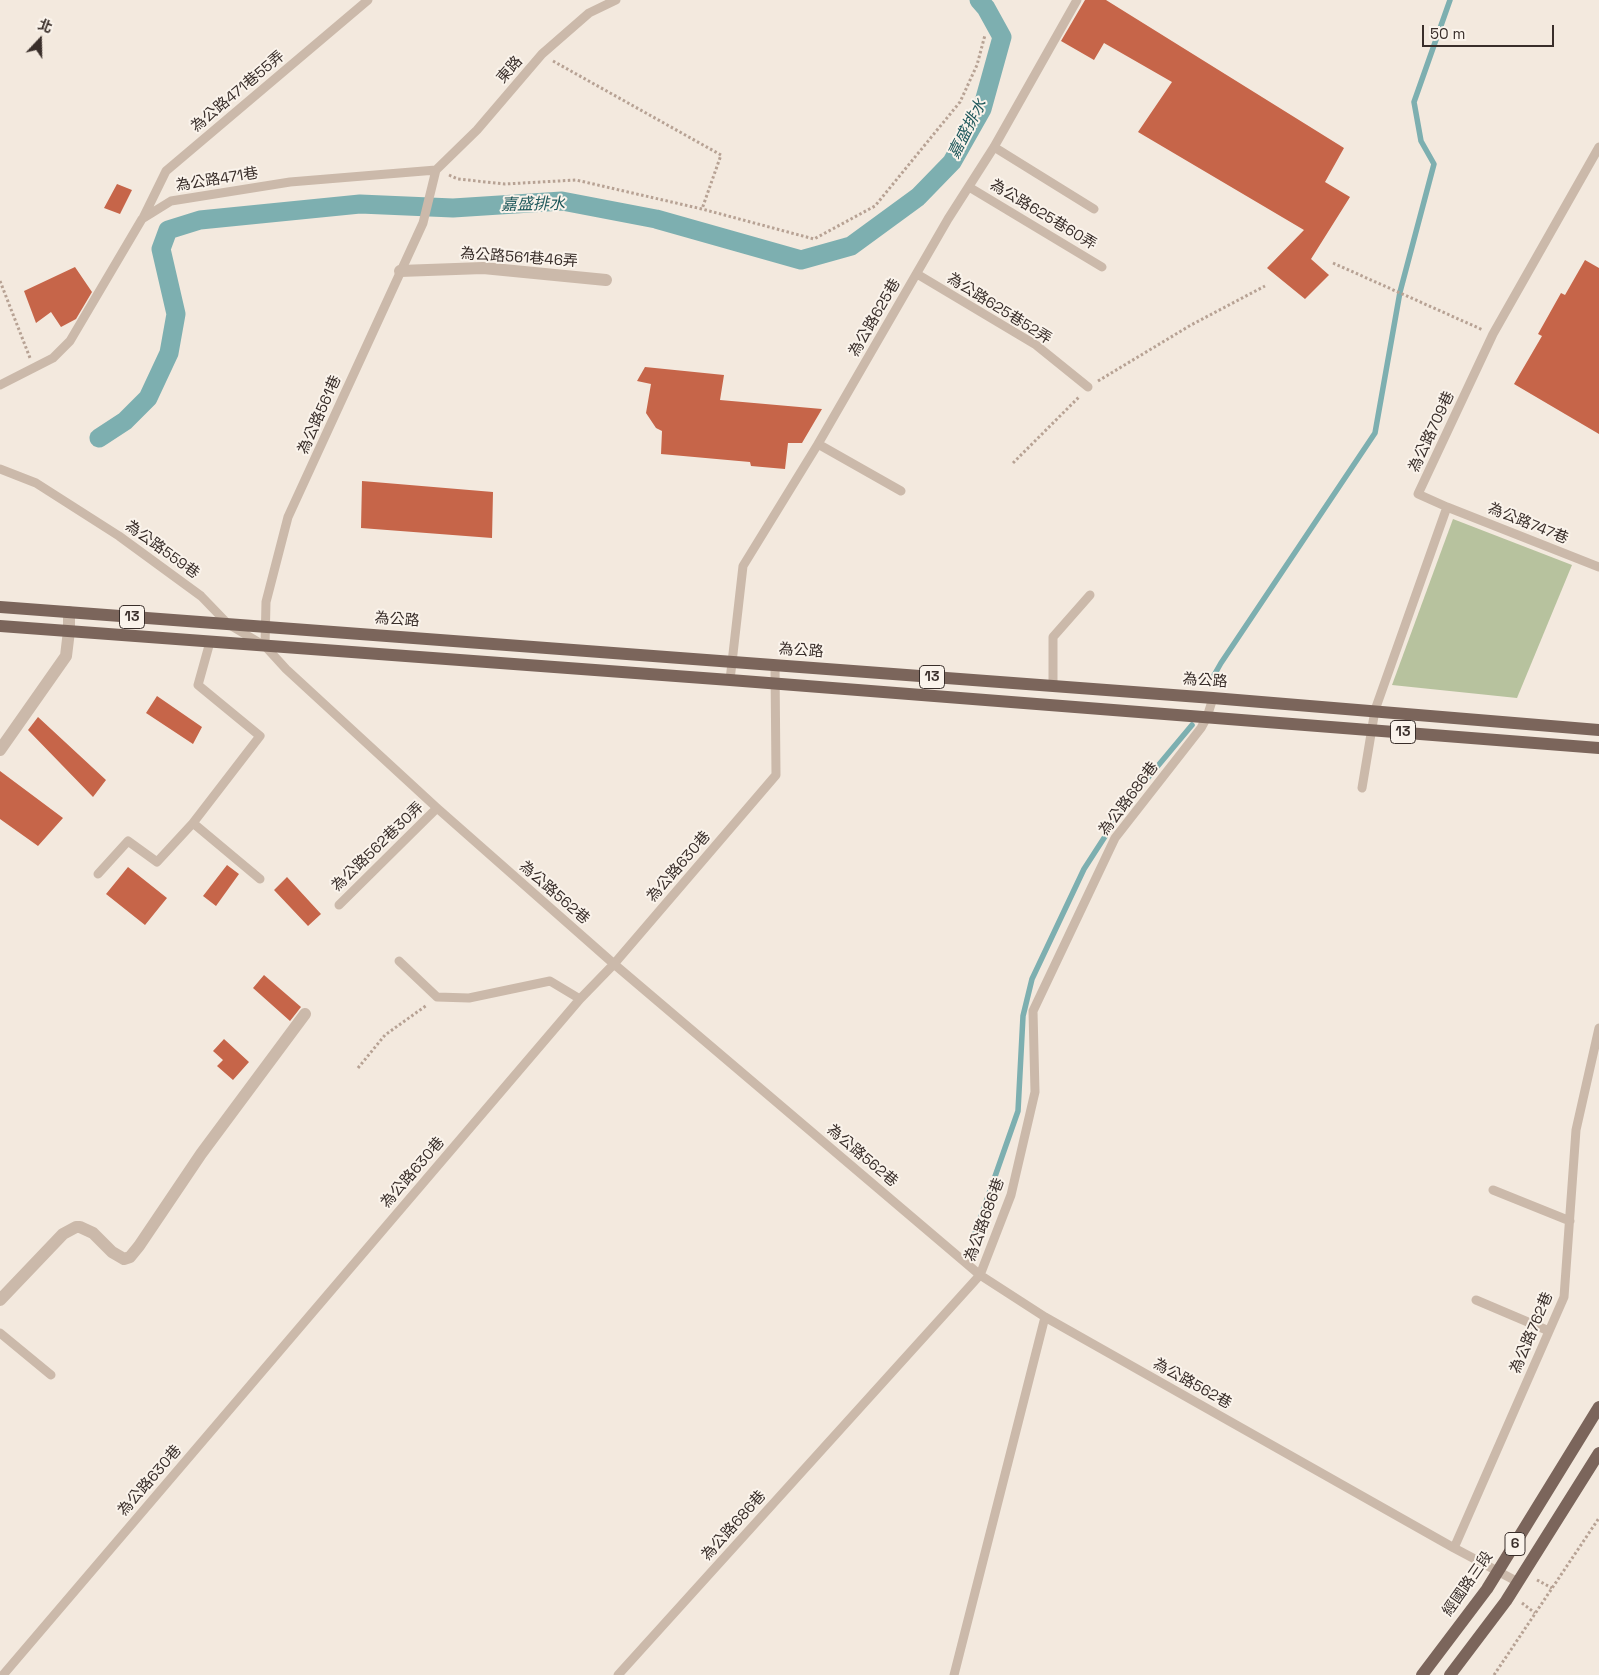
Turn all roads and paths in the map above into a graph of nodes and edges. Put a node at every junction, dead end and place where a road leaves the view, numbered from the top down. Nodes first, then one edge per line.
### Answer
1 (368, 0) edge
2 (616, 0) edge
3 (1077, 0) edge
4 (985, 35) dead end
5 (542, 54) junction
6 (994, 147) junction
7 (1599, 147) edge
8 (436, 170) junction
9 (969, 187) junction
10 (702, 209) junction
11 (1094, 209) dead end
12 (142, 219) junction
13 (1333, 263) dead end
14 (1102, 267) dead end
15 (400, 271) junction
16 (917, 274) junction
17 (606, 280) dead end
18 (0, 281) edge
19 (1264, 286) dead end
20 (1493, 334) junction
21 (34, 368) junction
22 (0, 385) edge
23 (1088, 388) junction
24 (818, 444) junction
25 (1013, 463) dead end
26 (0, 469) edge
27 (901, 492) dead end
28 (1447, 507) junction
29 (1599, 567) edge
30 (1090, 595) dead end
31 (0, 607) edge
32 (69, 612) junction
33 (228, 624) junction
34 (0, 626) edge
35 (265, 626) junction
36 (69, 631) junction
37 (210, 642) junction
38 (265, 646) junction
39 (732, 662) junction
40 (775, 666) junction
41 (730, 680) junction
42 (774, 684) junction
43 (1054, 686) junction
44 (1213, 698) junction
45 (1375, 710) junction
46 (1207, 717) junction
47 (1372, 730) junction
48 (1599, 730) edge
49 (1599, 748) edge
50 (0, 750) edge
51 (1362, 788) dead end
52 (437, 808) junction
53 (193, 823) junction
54 (98, 874) dead end
55 (260, 879) dead end
56 (338, 905) dead end
57 (399, 961) dead end
58 (614, 964) junction
59 (437, 997) junction
60 (580, 1000) junction
61 (305, 1014) dead end
62 (1599, 1028) edge
63 (358, 1068) dead end
64 (1493, 1190) dead end
65 (1570, 1221) junction
66 (980, 1274) junction
67 (0, 1300) edge
68 (1476, 1300) dead end
69 (1045, 1317) junction
70 (1549, 1331) junction
71 (0, 1333) edge
72 (51, 1376) dead end
73 (1599, 1406) edge
74 (1599, 1452) edge
75 (1599, 1518) edge
76 (1454, 1548) junction
77 (1498, 1571) junction
78 (1537, 1580) dead end
79 (1518, 1582) junction
80 (1552, 1588) junction
81 (1521, 1603) dead end
82 (1535, 1613) junction
83 (3, 1675) edge
84 (618, 1675) edge
85 (954, 1675) edge
86 (1422, 1675) edge
87 (1450, 1675) edge
88 (1494, 1675) edge

1 - 12 lane, 為公路471巷55弄
2 - 5 lane, 東路
3 - 6 lane, 為公路625巷
4 - 10 path
5 - 8 lane, 東路
5 - 10 path
6 - 9 lane, 為公路625巷
6 - 11 lane
7 - 20 lane, 為公路709巷
8 - 10 path
8 - 12 lane, 為公路471巷
8 - 15 lane, 為公路561巷
9 - 14 lane, 為公路625巷60弄
9 - 16 lane, 為公路625巷
12 - 21 lane, 為公路471巷
13 - 20 path
15 - 17 street, 為公路561巷46弄
15 - 35 lane, 為公路561巷
16 - 23 lane, 為公路625巷52弄
16 - 24 lane, 為公路625巷
18 - 21 path
19 - 23 path
20 - 28 lane, 為公路709巷
21 - 22 lane, 為公路471巷
23 - 25 path
24 - 27 lane
24 - 39 lane, 為公路625巷
26 - 33 lane, 為公路559巷
28 - 29 lane, 為公路747巷
28 - 45 lane
30 - 43 lane
31 - 32 main road, 為公路 / 13
32 - 33 main road, 為公路 / 13
32 - 36 street
33 - 35 main road, 為公路 / 13
33 - 38 lane, 為公路559巷
34 - 36 main road, 13
35 - 38 lane, 為公路561巷
35 - 39 main road, 為公路 / 13
36 - 37 main road, 13
36 - 50 street
37 - 38 main road, 13
37 - 53 lane
38 - 41 main road, 13
38 - 52 lane, 為公路562巷
39 - 40 main road, 為公路 / 13
39 - 41 lane, 為公路625巷
40 - 42 lane, 為公路630巷
40 - 43 main road, 為公路 / 13
41 - 42 main road, 13
42 - 46 main road, 13
42 - 58 lane, 為公路630巷
43 - 44 main road, 為公路 / 13
44 - 45 main road, 為公路 / 13
44 - 46 lane, 為公路686巷
45 - 47 lane
45 - 48 main road, 為公路 / 13
46 - 47 main road, 13
46 - 66 lane, 為公路686巷
47 - 49 main road, 13
47 - 51 lane
52 - 56 lane, 為公路562巷30弄
52 - 58 lane, 為公路562巷
53 - 54 lane
53 - 55 lane
57 - 59 lane
58 - 60 lane, 為公路630巷
58 - 66 lane, 為公路562巷
59 - 60 lane
59 - 63 path
60 - 83 lane, 為公路630巷
61 - 67 street
62 - 65 lane, 為公路762巷
64 - 65 lane
65 - 70 lane, 為公路762巷
66 - 69 lane, 為公路562巷
66 - 84 lane, 為公路686巷
68 - 70 lane
69 - 76 lane, 為公路562巷
69 - 85 lane
70 - 76 lane, 為公路762巷
71 - 72 lane
73 - 77 main road, 經國路三段 / 6
74 - 79 main road, 6
75 - 80 path
76 - 77 lane, 為公路562巷
77 - 79 lane, 為公路562巷
77 - 86 main road, 經國路三段 / 6
78 - 80 path
79 - 87 main road, 6
80 - 82 path
81 - 82 path
82 - 88 path

